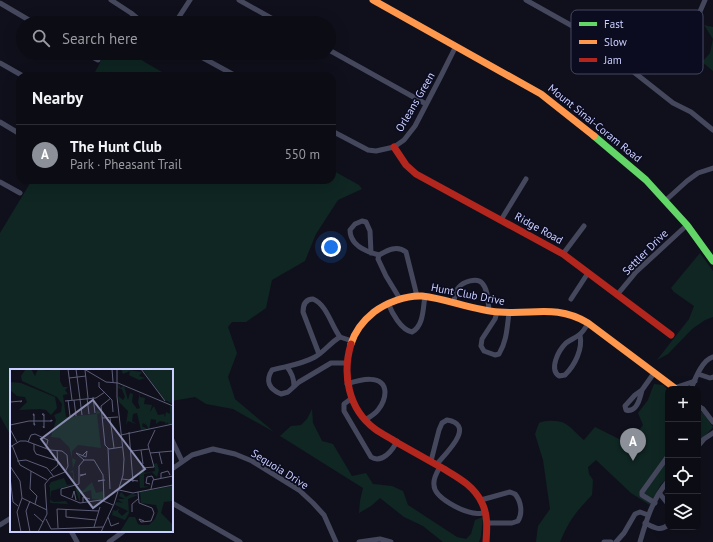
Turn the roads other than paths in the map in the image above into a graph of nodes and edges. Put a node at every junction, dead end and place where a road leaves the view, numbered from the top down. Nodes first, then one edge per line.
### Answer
1 (110, 0) edge
2 (190, 0) edge
3 (239, 0) edge
4 (373, 0) edge
5 (526, 0) edge
6 (705, 0) edge
7 (532, 2) edge
8 (0, 3) edge
9 (701, 10) edge
10 (22, 16) edge
11 (135, 16) edge
12 (180, 16) edge
13 (268, 16) edge
14 (571, 24) edge
15 (456, 46) junction
16 (336, 54) edge
17 (207, 60) edge
18 (0, 63) edge
19 (16, 72) edge
20 (229, 72) edge
21 (636, 74) edge
22 (426, 104) junction
23 (0, 122) edge
24 (713, 130) edge
25 (16, 132) edge
26 (336, 133) edge
27 (394, 147) junction
28 (713, 168) edge
29 (526, 179) dead end
30 (0, 182) edge
31 (20, 193) dead end
32 (665, 201) junction
33 (501, 220) junction
34 (687, 225) junction
35 (584, 226) dead end
36 (371, 253) junction
37 (563, 254) junction
38 (379, 255) junction
39 (713, 261) edge
40 (588, 273) junction
41 (617, 295) junction
42 (417, 296) junction
43 (425, 296) junction
44 (571, 298) dead end
45 (400, 299) junction
46 (454, 302) junction
47 (388, 303) junction
48 (489, 310) junction
49 (498, 312) junction
50 (509, 313) junction
51 (588, 323) junction
52 (671, 334) dead end
53 (580, 335) junction
54 (340, 337) junction
55 (352, 341) junction
56 (319, 354) junction
57 (713, 357) edge
58 (347, 363) junction
59 (287, 367) junction
60 (654, 374) junction
61 (698, 374) junction
62 (713, 377) edge
63 (695, 381) junction
64 (347, 384) junction
65 (294, 386) junction
66 (672, 386) edge
67 (681, 386) edge
68 (692, 386) edge
69 (642, 390) dead end
70 (352, 398) junction
71 (703, 409) joint
72 (713, 414) edge
73 (366, 420) junction
74 (713, 422) edge
75 (713, 433) edge
76 (397, 441) junction
77 (173, 442) edge
78 (701, 442) edge
79 (667, 458) edge
80 (182, 461) junction
81 (436, 464) junction
82 (173, 468) edge
83 (665, 486) edge
84 (660, 494) junction
85 (482, 500) junction
86 (665, 500) edge
87 (173, 503) edge
88 (655, 503) junction
89 (486, 513) junction
90 (648, 516) junction
91 (10, 519) edge
92 (488, 523) junction
93 (645, 523) junction
94 (0, 525) edge
95 (665, 527) edge
96 (71, 532) edge
97 (123, 532) edge
98 (231, 540) edge
99 (77, 542) edge
100 (109, 542) edge
101 (240, 542) edge
102 (336, 542) edge
103 (359, 542) edge
104 (391, 542) edge
105 (486, 542) edge
106 (604, 542) edge
107 (610, 542) edge
108 (616, 542) edge
109 (640, 542) edge

1 - 11 street
2 - 12 street
3 - 13 street
4 - 15 street, Mount Sinai-Coram Road
5 - 7 street
6 - 9 street
7 - 14 street
8 - 10 street
15 - 22 street, Orleans Green
15 - 32 street, Mount Sinai-Coram Road
16 - 22 street
17 - 20 street
18 - 19 street
21 - 24 street
22 - 27 street, Orleans Green
23 - 25 street
26 - 27 street, Orleans Green
27 - 33 street, Ridge Road
28 - 32 street
29 - 33 street
30 - 31 street
32 - 34 street, Mount Sinai-Coram Road
33 - 37 street, Ridge Road
34 - 39 street, Mount Sinai-Coram Road
34 - 41 street, Settler Drive
35 - 37 street
36 - 36 street
36 - 38 street
37 - 40 street, Ridge Road
38 - 42 street
38 - 45 street
40 - 41 street, Ridge Road
40 - 44 street
41 - 52 street, Ridge Road
42 - 43 street, Hunt Club Drive
42 - 45 street, Hunt Club Drive
43 - 46 street, Hunt Club Drive
43 - 47 street
45 - 47 street, Hunt Club Drive
46 - 48 street, Hunt Club Drive
46 - 48 street
47 - 55 street, Hunt Club Drive
48 - 49 street, Hunt Club Drive
49 - 50 street, Hunt Club Drive
49 - 50 street
50 - 51 street, Hunt Club Drive
51 - 53 street
51 - 60 street, Hunt Club Drive
53 - 53 street
54 - 55 street
54 - 56 street
54 - 56 street
55 - 58 street, Hunt Club Drive
56 - 59 street
57 - 61 street
58 - 64 street, Hunt Club Drive
58 - 65 street
59 - 65 street
59 - 65 street
60 - 66 street, Hunt Club Drive
60 - 69 street
61 - 62 street
61 - 63 street
63 - 67 street
63 - 68 street
64 - 70 street, Hunt Club Drive
64 - 73 street
70 - 73 street, Hunt Club Drive
70 - 76 street
71 - 72 street
71 - 74 street
73 - 76 street, Hunt Club Drive
75 - 78 street
76 - 81 street, Hunt Club Drive
77 - 80 street
79 - 88 street
80 - 82 street, Sequoia Drive
80 - 102 street, Sequoia Drive
81 - 81 street
81 - 85 street, Hunt Club Drive
81 - 89 street
83 - 84 street
84 - 86 street
84 - 88 street
85 - 89 street, Hunt Club Drive
85 - 92 street
87 - 98 street
88 - 90 street
89 - 92 street, Hunt Club Drive
90 - 93 street
90 - 108 street
91 - 94 street
92 - 105 street, Hunt Club Drive
93 - 95 street
93 - 109 street
96 - 99 street
97 - 100 street
98 - 101 street
103 - 104 street
106 - 107 street

